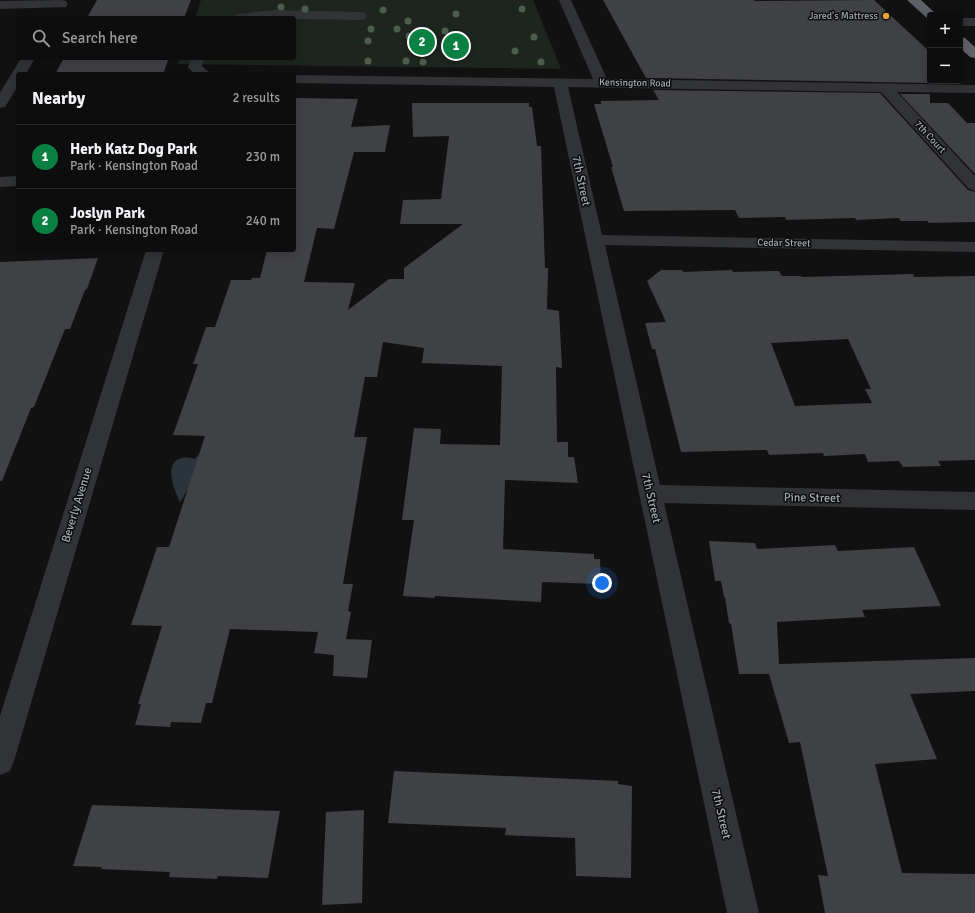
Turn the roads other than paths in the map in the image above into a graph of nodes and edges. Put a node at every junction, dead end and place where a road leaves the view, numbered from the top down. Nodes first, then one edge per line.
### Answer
1 (565, 0) edge
2 (913, 0) edge
3 (63, 2) edge
4 (0, 5) edge
5 (927, 12) edge
6 (54, 16) edge
7 (249, 16) edge
8 (361, 16) dead end
9 (963, 22) edge
10 (975, 22) edge
11 (963, 43) edge
12 (975, 54) edge
13 (27, 60) edge
14 (197, 60) edge
15 (19, 72) edge
16 (201, 72) edge
17 (16, 77) edge
18 (296, 79) edge
19 (560, 82) junction
20 (602, 82) junction
21 (884, 87) junction
22 (975, 89) edge
23 (0, 104) edge
24 (16, 181) edge
25 (0, 182) edge
26 (975, 186) edge
27 (594, 240) junction
28 (975, 247) edge
29 (154, 252) edge
30 (650, 494) junction
31 (975, 502) edge
32 (0, 761) edge
33 (743, 913) edge

1 - 20 street
2 - 5 highway
3 - 4 street
3 - 6 street
7 - 8 street
9 - 10 street
11 - 12 highway
13 - 15 street
14 - 16 street
17 - 23 street
18 - 19 street, Kensington Road
19 - 20 street, Kensington Road
19 - 27 street, 7th Street
20 - 21 street, Kensington Road
21 - 22 street, Kensington Road
21 - 26 street, 7th Court
24 - 25 street
27 - 28 street, Cedar Street
27 - 30 street, 7th Street
29 - 32 street, Beverly Avenue
30 - 31 street, Pine Street
30 - 33 street, 7th Street

